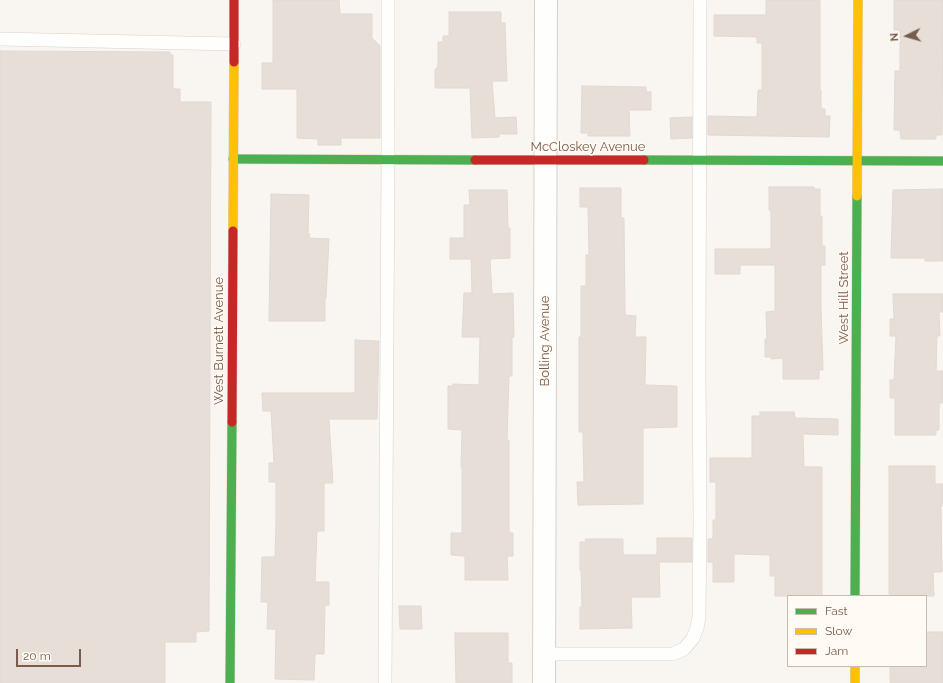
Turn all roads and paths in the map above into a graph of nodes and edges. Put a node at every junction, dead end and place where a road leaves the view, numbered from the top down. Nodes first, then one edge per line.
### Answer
1 (234, 0) edge
2 (388, 0) edge
3 (546, 0) edge
4 (700, 0) edge
5 (858, 0) edge
6 (0, 39) edge
7 (234, 44) junction
8 (233, 159) junction
9 (388, 159) junction
10 (546, 160) junction
11 (699, 160) junction
12 (858, 161) junction
13 (943, 161) edge
14 (856, 595) edge
15 (544, 654) junction
16 (855, 667) edge
17 (230, 683) edge
18 (385, 683) edge
19 (544, 683) edge
20 (855, 683) edge

1 - 7 street, West Burnett Avenue
2 - 9 lane
3 - 10 street, Bolling Avenue
4 - 11 lane
5 - 12 street, West Hill Street
6 - 7 lane
7 - 8 street, West Burnett Avenue
8 - 9 street, McCloskey Avenue
8 - 17 street, West Burnett Avenue
9 - 10 street, McCloskey Avenue
9 - 18 lane
10 - 11 street, McCloskey Avenue
10 - 15 street, Bolling Avenue
11 - 12 street, McCloskey Avenue
11 - 15 lane
12 - 13 street, McCloskey Avenue
12 - 14 street, West Hill Street
15 - 19 street, Bolling Avenue
16 - 20 street

